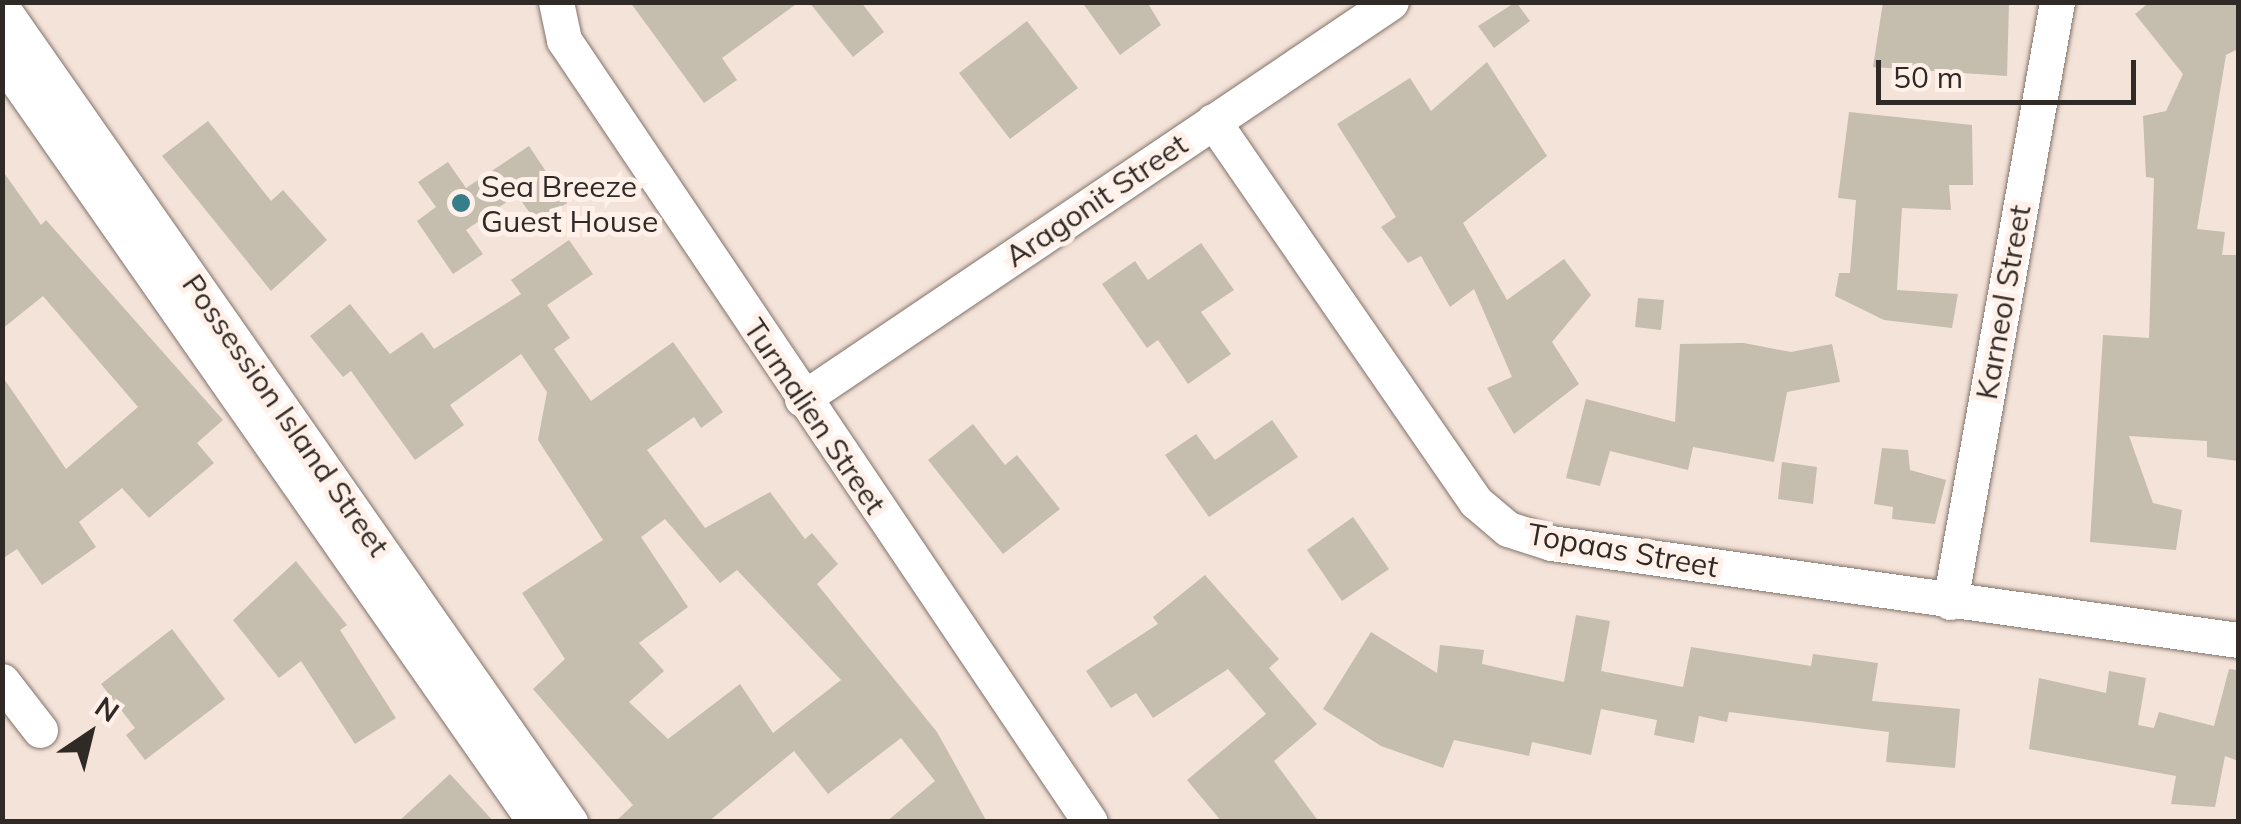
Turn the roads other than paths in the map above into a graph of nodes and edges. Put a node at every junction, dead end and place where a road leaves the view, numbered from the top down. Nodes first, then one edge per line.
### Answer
1 (556, 2) edge
2 (1391, 2) edge
3 (2056, 2) edge
4 (2, 8) edge
5 (2, 59) edge
6 (1212, 121) junction
7 (802, 399) junction
8 (1950, 602) junction
9 (2238, 640) edge
10 (2, 681) edge
11 (40, 730) dead end
12 (535, 822) edge
13 (570, 822) edge
14 (1090, 822) edge

1 - 7 street, Turmalien Street
2 - 6 street, Aragonit Street
3 - 8 street, Karneol Street
4 - 13 street, Possession Island Street
5 - 12 street, Possession Island Street
6 - 7 street, Aragonit Street
6 - 8 street, Topaas Street
7 - 14 street, Turmalien Street
8 - 9 street, Topaas Street
10 - 11 street

